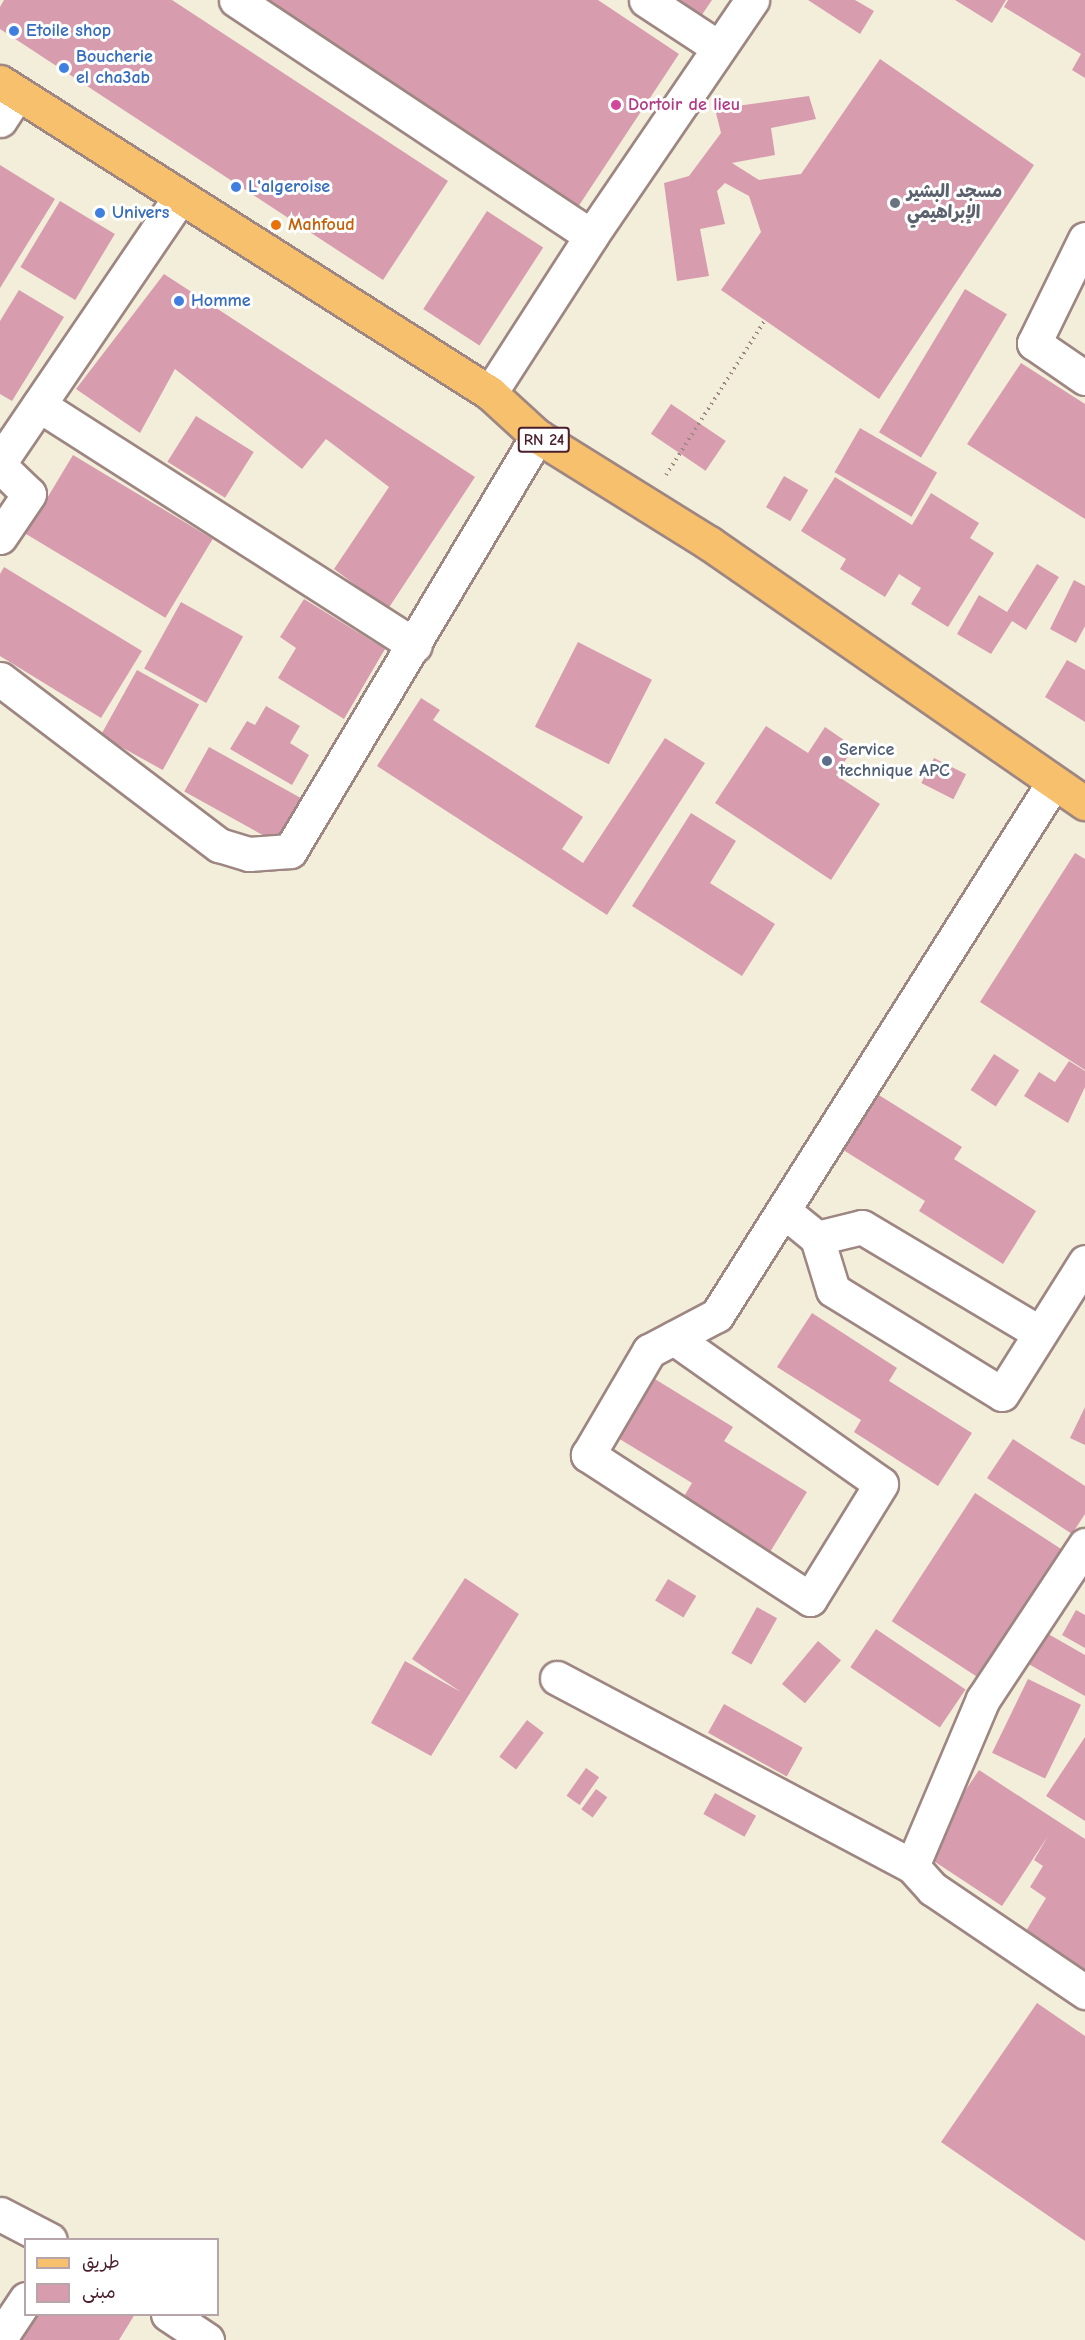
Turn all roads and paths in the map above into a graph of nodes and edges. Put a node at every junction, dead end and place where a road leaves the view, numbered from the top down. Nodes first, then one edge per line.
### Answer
1 (236, 0) edge
2 (646, 0) edge
3 (752, 0) edge
4 (719, 48) junction
5 (6, 99) edge
6 (179, 199) junction
7 (591, 236) junction
8 (1085, 239) edge
9 (765, 320) dead end
10 (1085, 378) edge
11 (490, 393) junction
12 (39, 405) junction
13 (537, 436) junction
14 (0, 464) edge
15 (648, 504) junction
16 (0, 537) edge
17 (416, 645) junction
18 (0, 679) edge
19 (1053, 783) junction
20 (1085, 803) edge
21 (785, 1212) junction
22 (818, 1238) junction
23 (1085, 1262) edge
24 (1040, 1333) junction
25 (674, 1338) junction
26 (1085, 1545) edge
27 (557, 1678) dead end
28 (912, 1866) junction
29 (1085, 1992) edge
30 (0, 2214) edge
31 (46, 2238) edge
32 (24, 2302) edge
33 (171, 2316) edge
34 (0, 2337) edge
35 (207, 2340) edge

1 - 7 street
2 - 4 street
3 - 4 street
4 - 7 street
5 - 6 main road, RN 24
6 - 11 main road, RN 24
6 - 12 street
7 - 11 street
8 - 10 street
9 - 15 path
11 - 13 main road, RN 24
12 - 14 street
12 - 17 street
13 - 15 main road, RN 24
13 - 17 street
14 - 16 street
15 - 19 main road, RN 24
17 - 18 street
19 - 20 main road, RN 24
19 - 21 street
21 - 22 street
21 - 25 street
22 - 24 street
22 - 24 street
23 - 24 street
25 - 25 street
26 - 28 street
27 - 28 street
28 - 29 street
30 - 31 street
32 - 34 street
33 - 35 street

